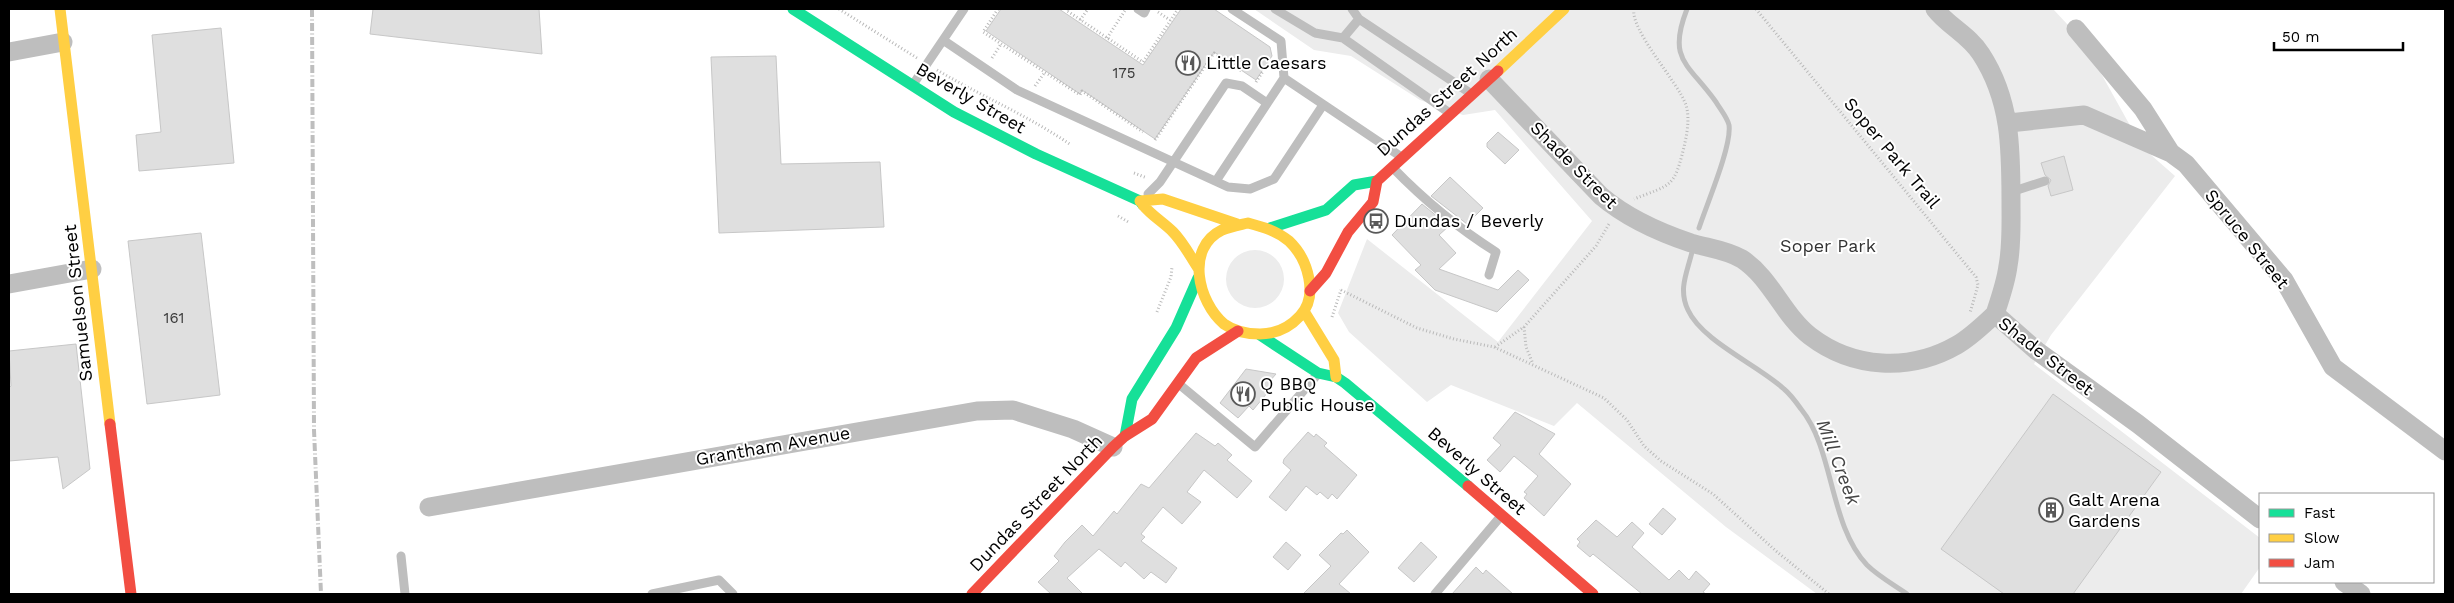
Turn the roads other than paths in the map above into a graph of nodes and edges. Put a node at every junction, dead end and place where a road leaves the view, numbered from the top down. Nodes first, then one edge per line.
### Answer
1 (60, 9) edge
2 (793, 9) edge
3 (964, 9) edge
4 (1138, 9) edge
5 (1146, 9) edge
6 (1232, 9) edge
7 (1276, 9) edge
8 (1352, 9) edge
9 (1564, 9) edge
10 (1935, 9) edge
11 (1359, 19) junction
12 (2076, 29) dead end
13 (1343, 38) junction
14 (943, 40) junction
15 (64, 42) junction
16 (9, 52) edge
17 (1284, 78) junction
18 (1490, 79) junction
19 (913, 85) junction
20 (1472, 95) junction
21 (1267, 103) junction
22 (1323, 105) junction
23 (1451, 114) junction
24 (2009, 123) junction
25 (2171, 153) junction
26 (1401, 157) junction
27 (1174, 162) junction
28 (1391, 166) junction
29 (1216, 181) junction
30 (1377, 181) junction
31 (2045, 181) dead end
32 (2011, 192) junction
33 (1140, 201) junction
34 (1237, 224) junction
35 (1270, 228) junction
36 (92, 269) junction
37 (1198, 273) junction
38 (1489, 275) dead end
39 (9, 284) edge
40 (1310, 291) junction
41 (1304, 311) junction
42 (1995, 314) junction
43 (1238, 331) junction
44 (1260, 335) junction
45 (1318, 373) junction
46 (1336, 377) junction
47 (1178, 384) junction
48 (1119, 441) junction
49 (2445, 451) edge
50 (429, 507) dead end
51 (1501, 516) junction
52 (2259, 518) edge
53 (401, 556) dead end
54 (2345, 583) edge
55 (984, 590) edge
56 (131, 594) edge
57 (405, 594) edge
58 (652, 594) edge
59 (733, 594) edge
60 (1435, 594) edge
61 (1593, 594) edge
62 (2361, 594) edge

1 - 15 main road, Samuelson Street
2 - 19 main road, Beverly Street
3 - 14 lane
4 - 5 lane
6 - 17 lane
7 - 13 lane
8 - 11 lane
9 - 18 main road, Dundas Street North
10 - 24 street
11 - 13 lane
11 - 20 lane
12 - 25 street, Spruce Street
13 - 23 lane
14 - 19 lane
14 - 27 lane
15 - 16 street
15 - 36 main road, Samuelson Street
17 - 21 lane
17 - 22 lane
18 - 20 main road, Dundas Street North
18 - 42 street, Shade Street
19 - 33 main road, Beverly Street
20 - 23 main road, Dundas Street North
21 - 27 lane
21 - 29 lane
22 - 26 lane
22 - 29 lane
23 - 26 main road, Dundas Street North
24 - 25 street, Spruce Street
24 - 32 street
25 - 49 street, Spruce Street
26 - 28 main road, Dundas Street North
27 - 29 lane
27 - 33 lane
28 - 30 main road, Dundas Street North
28 - 38 lane
30 - 35 main road, Dundas Street North
30 - 40 main road, Dundas Street North
31 - 32 lane
32 - 42 street
33 - 34 main road, Beverly Street
33 - 37 main road, Beverly Street
34 - 35 main road
34 - 37 main road
35 - 40 main road
36 - 39 street
36 - 56 main road, Samuelson Street
37 - 43 main road
37 - 48 main road, Dundas Street North
40 - 41 main road
41 - 44 main road
41 - 46 main road
42 - 52 street, Shade Street
43 - 44 main road
43 - 47 main road, Dundas Street North
44 - 45 main road, Beverly Street
45 - 46 main road, Beverly Street
45 - 47 lane
46 - 51 main road, Beverly Street
47 - 48 main road, Dundas Street North
48 - 50 street, Grantham Avenue
48 - 55 main road, Dundas Street North
51 - 60 lane
51 - 61 main road, Beverly Street
53 - 57 lane
54 - 62 street
58 - 59 lane

